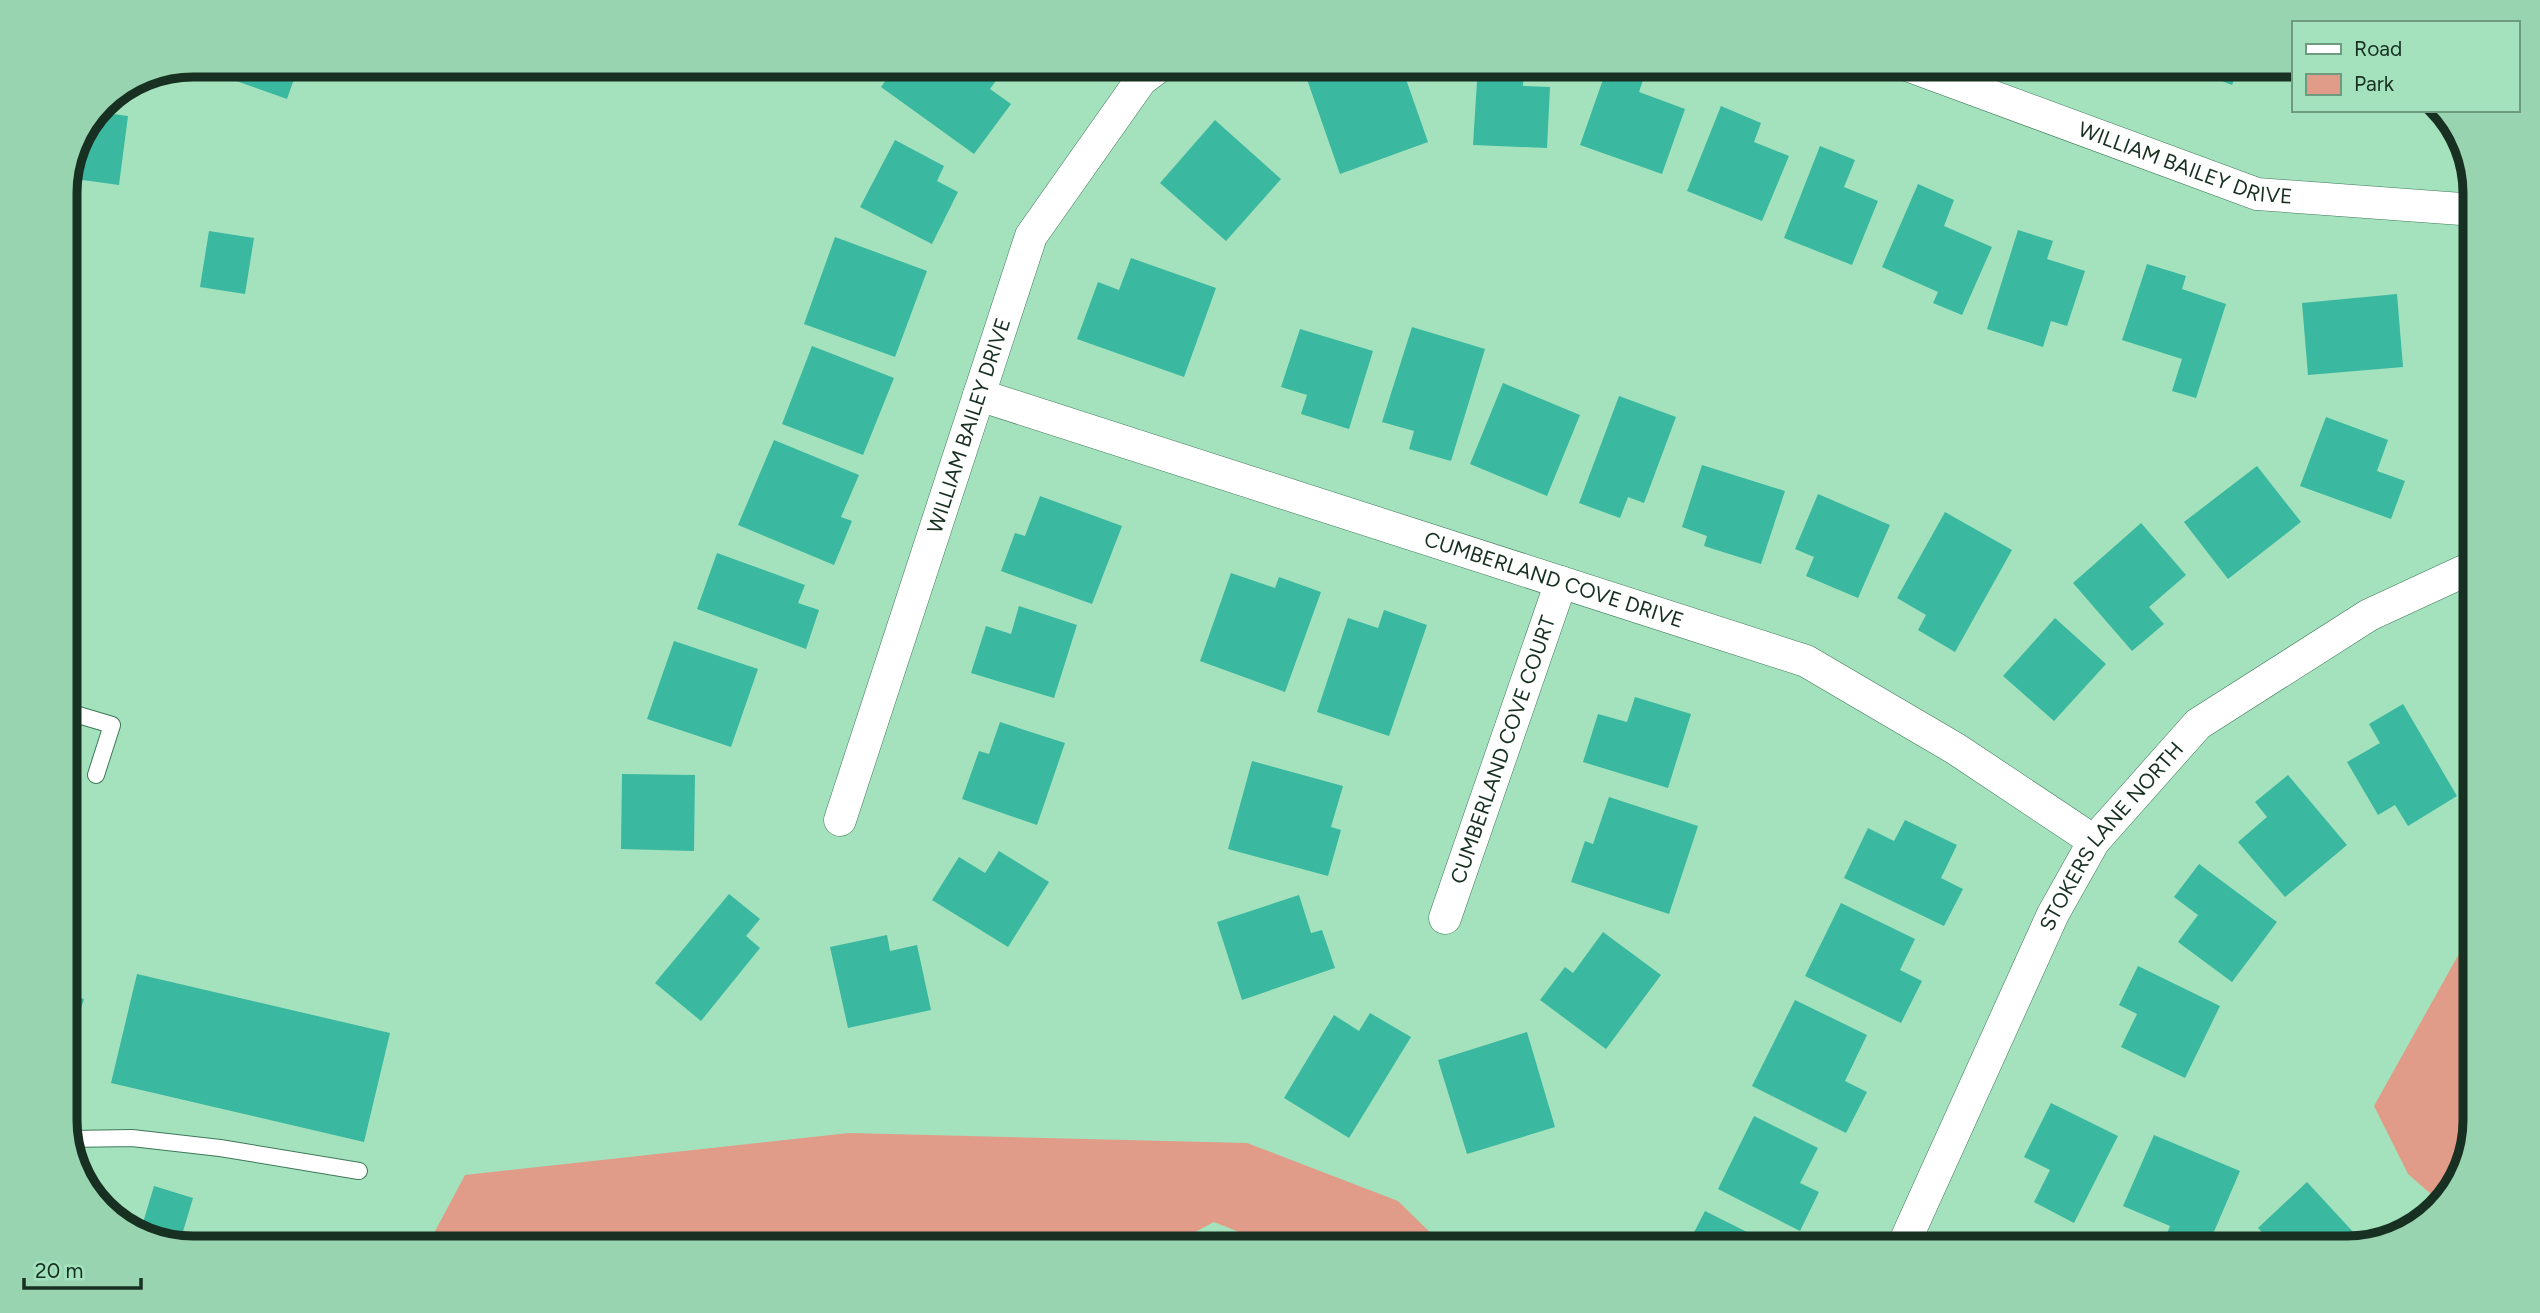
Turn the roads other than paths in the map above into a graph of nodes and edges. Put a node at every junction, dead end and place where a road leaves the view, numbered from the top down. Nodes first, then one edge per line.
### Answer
1 (1145, 77) edge
2 (1940, 77) edge
3 (2463, 209) edge
4 (979, 395) junction
5 (2463, 572) edge
6 (1561, 582) junction
7 (77, 714) edge
8 (96, 775) dead end
9 (839, 820) dead end
10 (2094, 841) junction
11 (1445, 918) dead end
12 (78, 1139) edge
13 (359, 1171) dead end
14 (1907, 1236) edge

1 - 4 street, WILLIAM BAILEY DRIVE
2 - 3 street, WILLIAM BAILEY DRIVE
4 - 6 street, CUMBERLAND COVE DRIVE
4 - 9 street, WILLIAM BAILEY DRIVE
5 - 10 street, STOKERS LANE NORTH
6 - 10 street, CUMBERLAND COVE DRIVE
6 - 11 street, CUMBERLAND COVE COURT
7 - 8 lane
10 - 14 street, STOKERS LANE NORTH
12 - 13 lane

